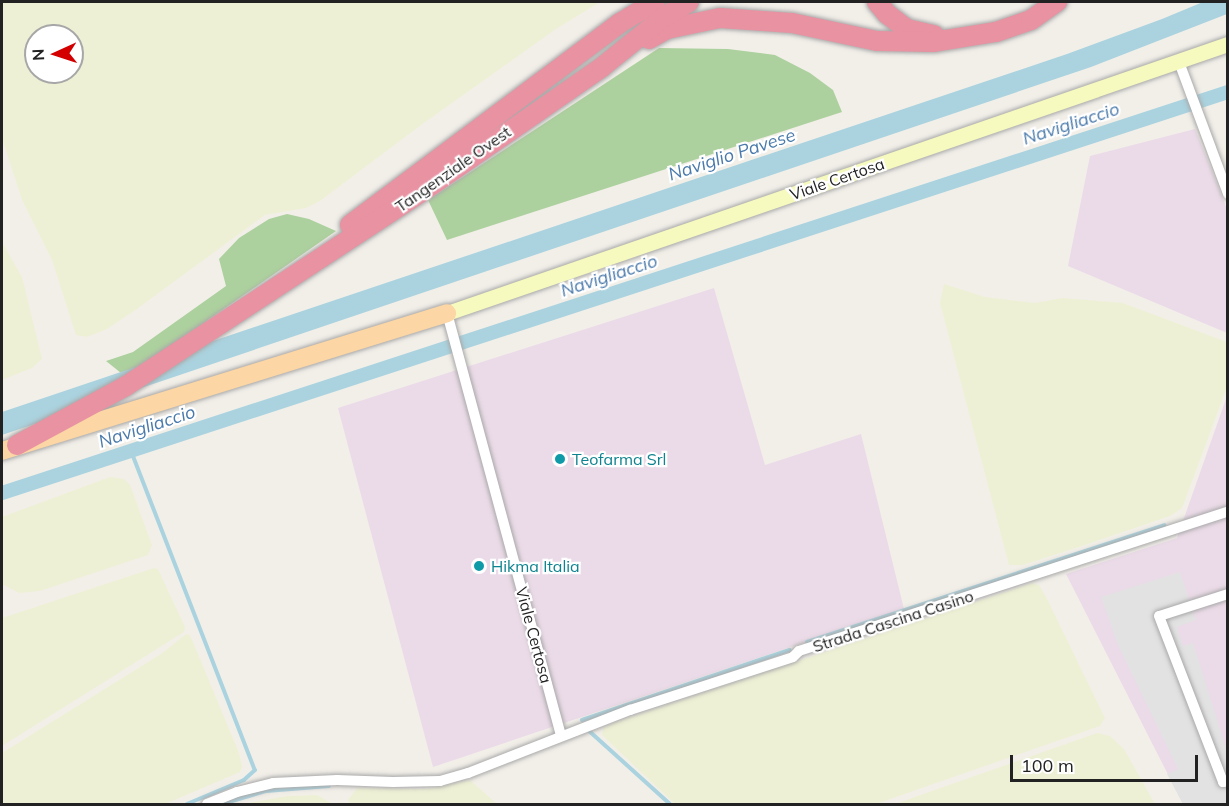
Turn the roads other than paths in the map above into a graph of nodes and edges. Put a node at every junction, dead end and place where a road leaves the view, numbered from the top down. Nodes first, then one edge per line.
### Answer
1 (646, 2) edge
2 (655, 2) edge
3 (689, 2) edge
4 (878, 2) edge
5 (1057, 2) edge
6 (620, 23) junction
7 (972, 37) junction
8 (1227, 44) edge
9 (1179, 62) junction
10 (602, 67) junction
11 (1227, 194) edge
12 (448, 319) junction
13 (212, 330) junction
14 (9, 448) edge
15 (1227, 512) edge
16 (1227, 594) edge
17 (561, 735) junction
18 (1227, 781) edge
19 (207, 804) edge

1 - 6 highway
2 - 6 highway, Tangenziale Ovest
3 - 10 highway, Tangenziale Ovest
4 - 7 highway
5 - 7 highway
6 - 13 highway, Tangenziale Ovest
7 - 10 highway
8 - 9 main road, Viale Certosa
9 - 11 street
9 - 12 main road, Viale Certosa
10 - 13 highway, Tangenziale Ovest
12 - 14 main road
12 - 17 street, Viale Certosa
13 - 14 highway, Tangenziale Ovest
15 - 17 street, Strada Cascina Casino
16 - 18 street
17 - 19 street, Strada Cascina Casino

